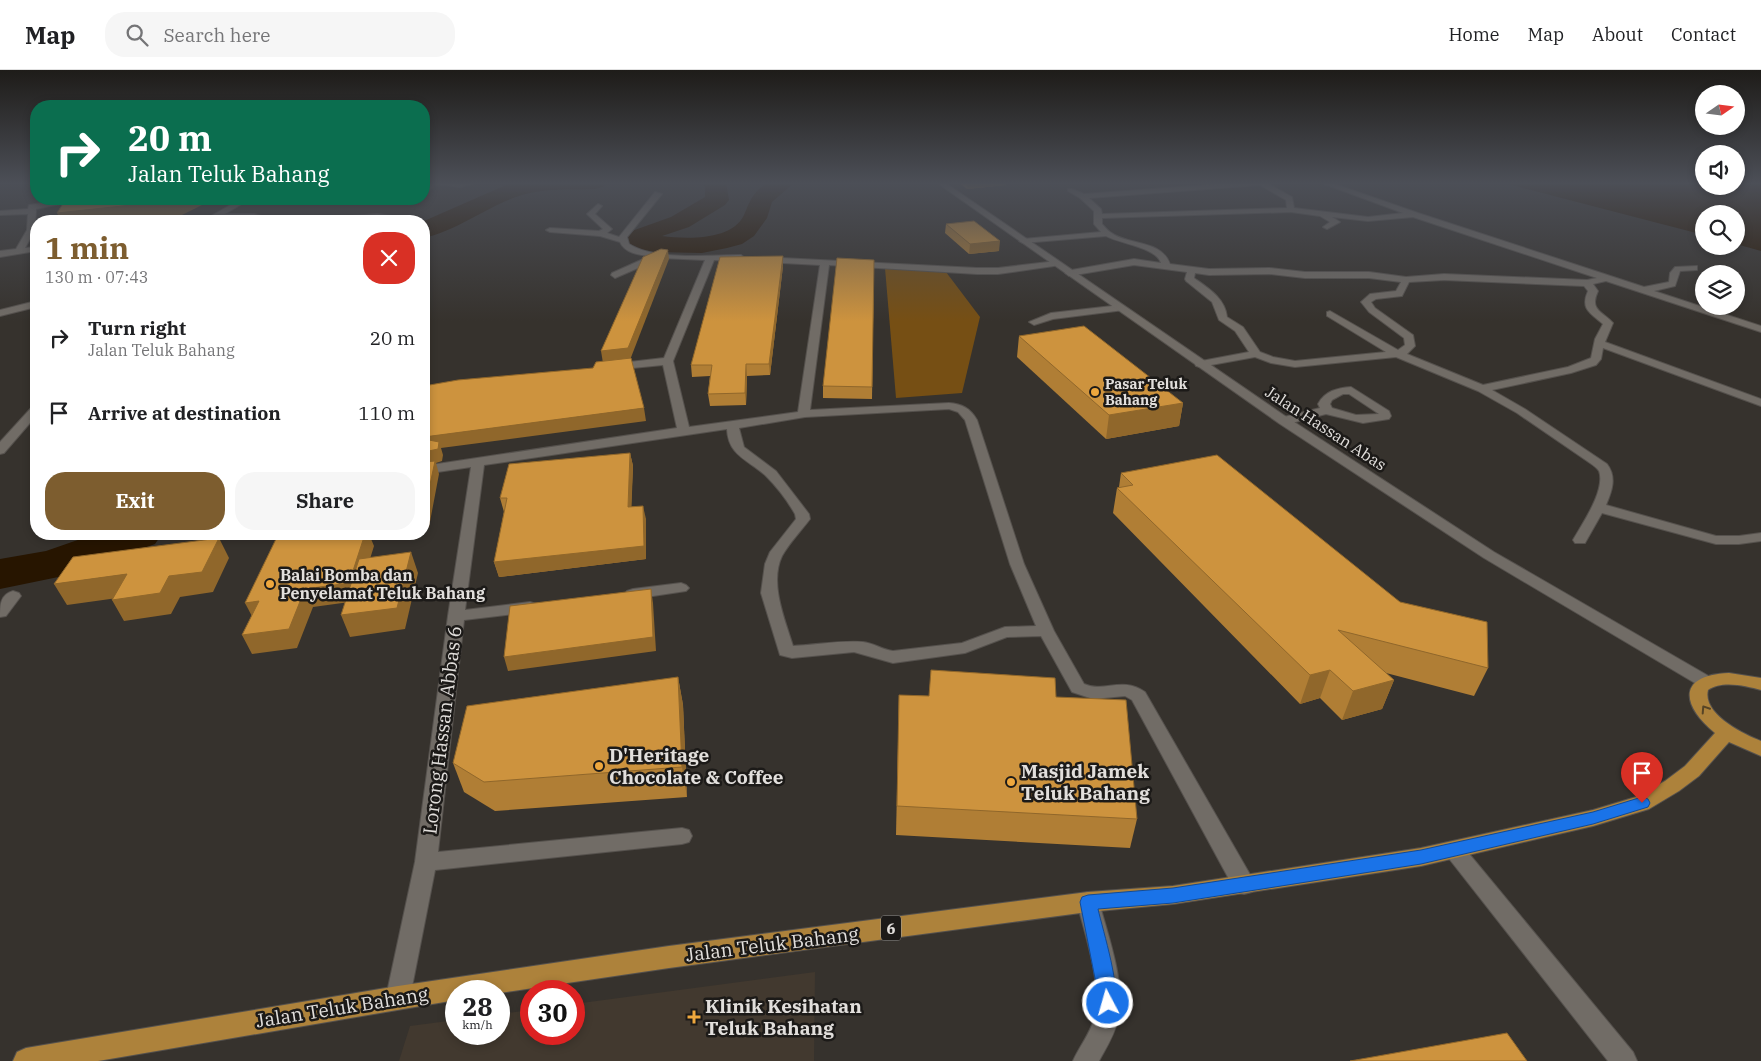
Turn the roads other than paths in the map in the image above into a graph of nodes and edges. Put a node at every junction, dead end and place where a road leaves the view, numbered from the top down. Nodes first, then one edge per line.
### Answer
1 (607, 228) edge
2 (630, 228) edge
3 (1005, 228) edge
4 (1102, 228) edge
5 (1455, 228) edge
6 (550, 230) dead end
7 (30, 232) edge
8 (601, 234) junction
9 (1107, 234) junction
10 (624, 241) junction
11 (1023, 241) junction
12 (30, 250) edge
13 (19, 251) junction
14 (0, 254) edge
15 (659, 255) junction
16 (710, 257) junction
17 (749, 258) edge
18 (758, 259) edge
19 (825, 262) junction
20 (1054, 263) junction
21 (1166, 266) junction
22 (1694, 268) dead end
23 (1192, 270) junction
24 (1069, 273) junction
25 (615, 275) dead end
26 (1606, 278) junction
27 (1406, 280) junction
28 (1587, 284) junction
29 (1643, 290) junction
30 (30, 306) edge
31 (1121, 308) junction
32 (0, 313) edge
33 (1330, 314) dead end
34 (1034, 322) dead end
35 (1761, 329) edge
36 (1599, 343) junction
37 (1256, 354) junction
38 (1396, 354) junction
39 (668, 361) junction
40 (1200, 364) junction
41 (603, 368) edge
42 (1482, 389) junction
43 (1761, 402) edge
44 (1327, 410) dead end
45 (804, 414) junction
46 (30, 416) edge
47 (1284, 421) junction
48 (733, 424) junction
49 (684, 431) junction
50 (0, 450) edge
51 (478, 461) junction
52 (430, 469) edge
53 (1600, 508) junction
54 (1761, 537) edge
55 (1580, 540) dead end
56 (681, 588) dead end
57 (622, 595) edge
58 (13, 596) dead end
59 (544, 605) edge
60 (0, 612) edge
61 (456, 616) junction
62 (1046, 631) junction
63 (1706, 682) junction
64 (1761, 684) edge
65 (1727, 732) junction
66 (1761, 749) edge
67 (682, 836) dead end
68 (1454, 850) junction
69 (426, 862) junction
70 (1244, 885) junction
71 (1088, 902) junction
72 (398, 997) junction
73 (26, 1061) edge
74 (1086, 1061) edge
75 (1624, 1061) edge

1 - 8 street
2 - 10 street
3 - 11 street, Jalan Hassan Abas
4 - 9 street
5 - 26 street
6 - 8 street
7 - 13 street
8 - 10 street
9 - 11 street
9 - 21 street
10 - 15 street
11 - 20 street, Jalan Hassan Abas
12 - 13 street
13 - 14 street
15 - 16 street
15 - 25 street
16 - 17 street
16 - 39 street
18 - 19 street
19 - 20 street
19 - 45 street
20 - 24 street, Jalan Hassan Abas
21 - 23 street
21 - 24 street
22 - 29 street
23 - 27 street
23 - 37 street
24 - 31 street, Jalan Hassan Abas
26 - 28 street
26 - 29 street
27 - 28 street
27 - 38 street
28 - 36 street
29 - 35 street
30 - 32 street
31 - 34 street
31 - 40 street, Jalan Hassan Abas
33 - 38 street
36 - 42 street
36 - 43 street
37 - 38 street
37 - 40 street
38 - 42 street
39 - 41 street
39 - 49 street
40 - 47 street, Jalan Hassan Abas
42 - 53 street
44 - 47 street
45 - 48 street
45 - 62 street
46 - 50 street
47 - 63 street, Jalan Hassan Abas
48 - 49 street
48 - 62 street
49 - 51 street
51 - 52 street
51 - 61 street, Lorong Hassan Abbas 6
53 - 54 street
53 - 55 street
56 - 57 street
58 - 60 street
59 - 61 street
61 - 69 street, Lorong Hassan Abbas 6
62 - 70 street
63 - 64 main road
65 -> 63 main road
65 - 66 main road
65 - 68 main road, Jalan Teluk Bahang / 6
67 - 69 street
68 - 70 main road, Jalan Teluk Bahang / 6
68 - 75 street
69 - 72 street, Lorong Hassan Abbas 6
70 - 71 main road, Jalan Teluk Bahang / 6
71 - 72 main road, Jalan Teluk Bahang / 6
71 - 74 street
72 - 73 main road, Jalan Teluk Bahang / 6

